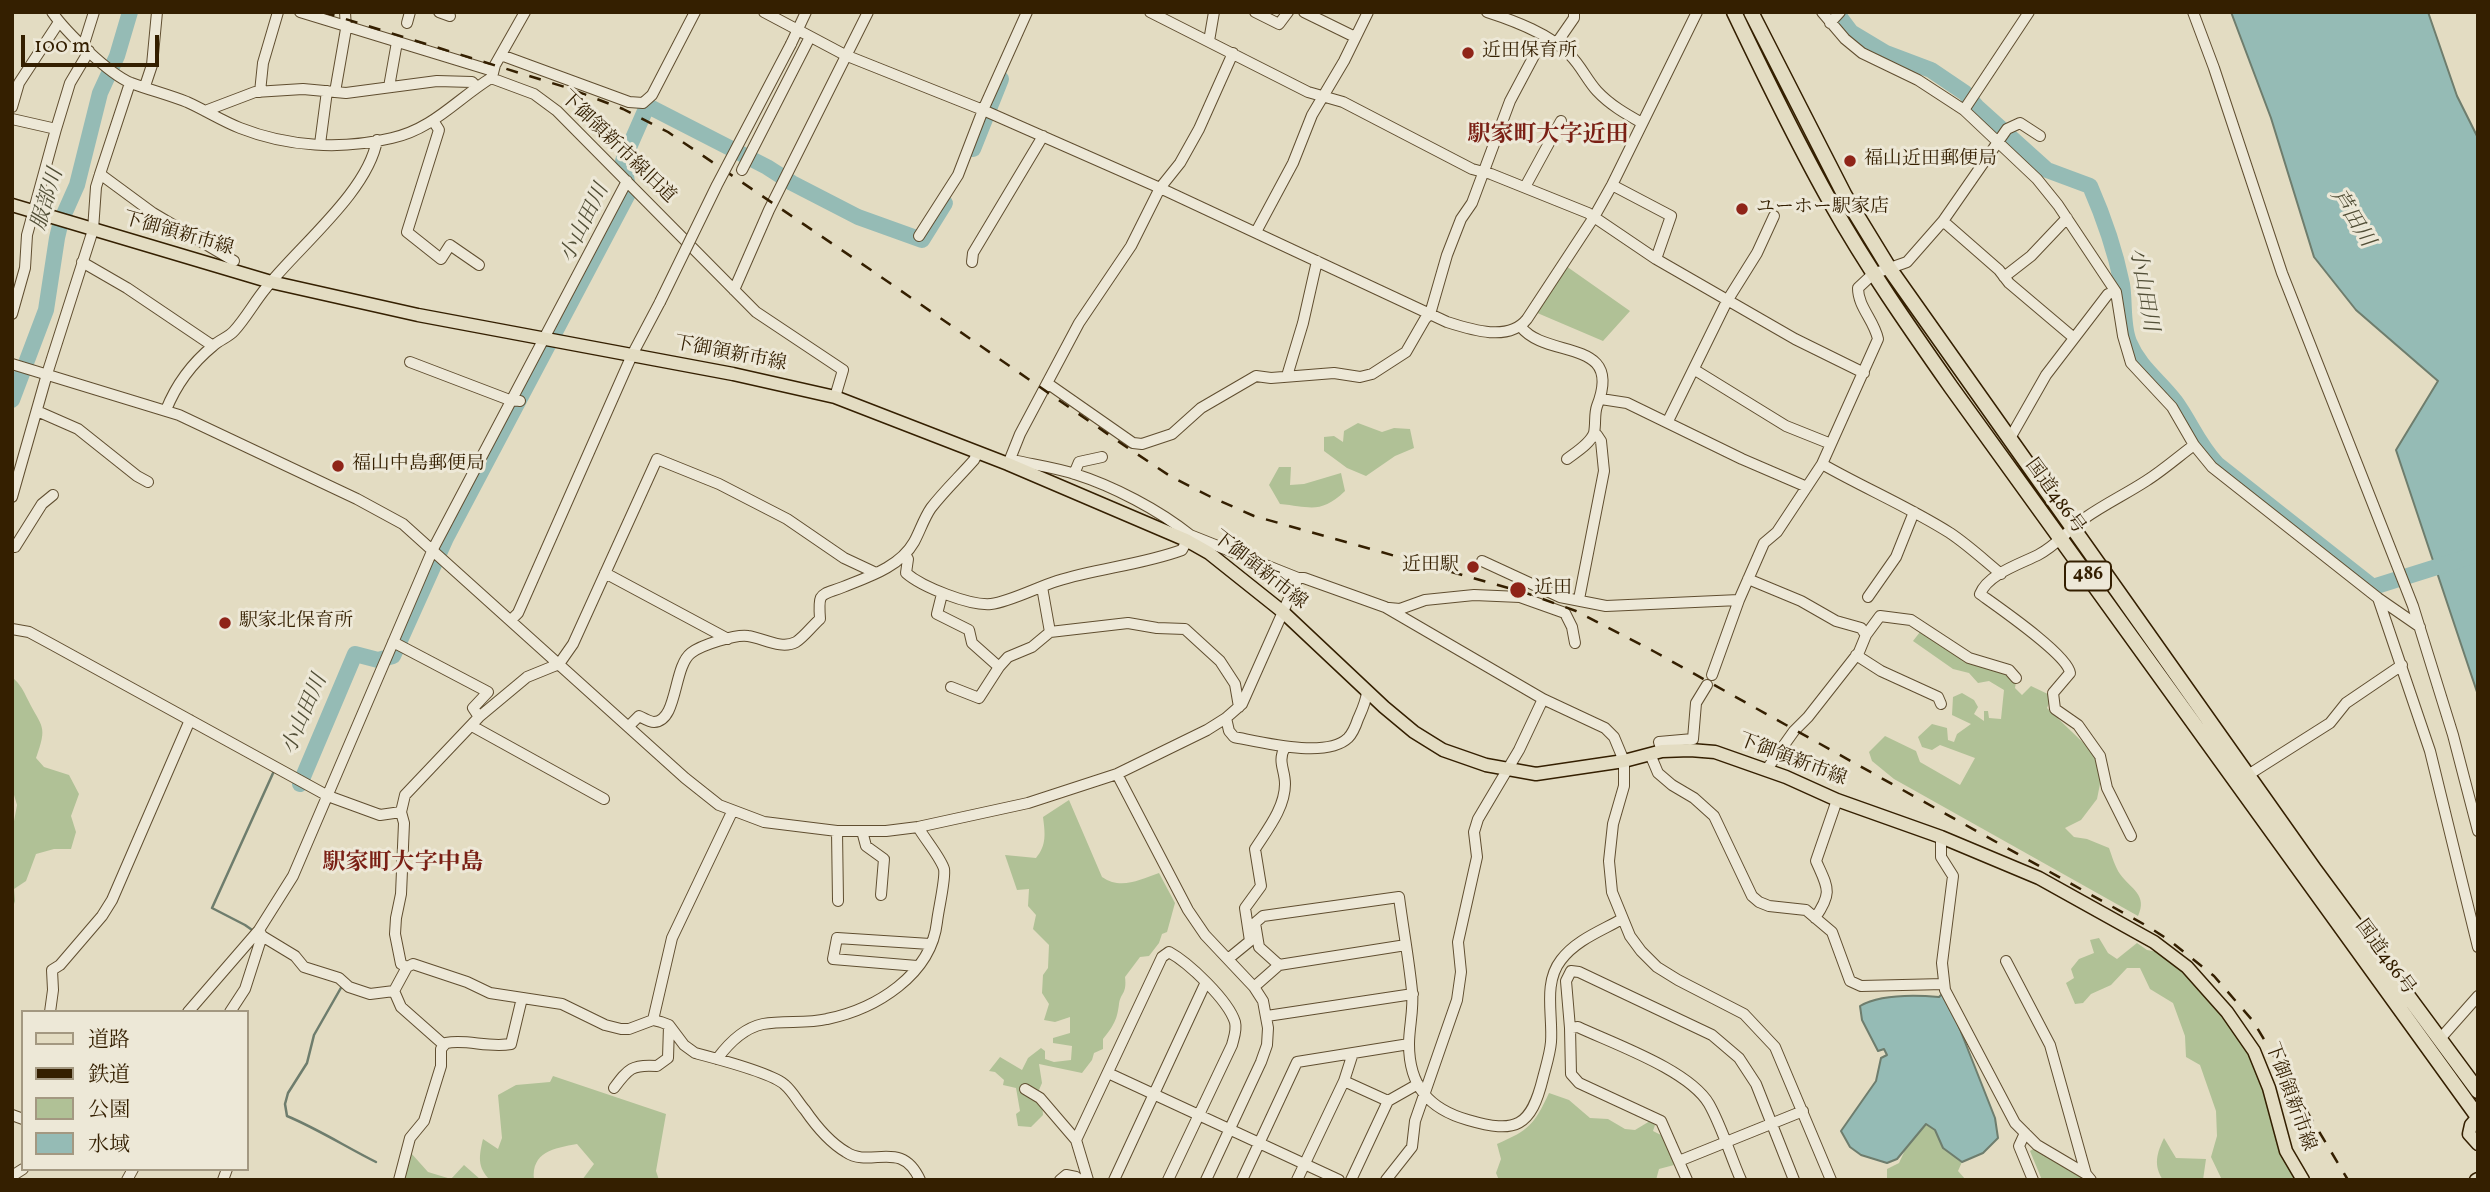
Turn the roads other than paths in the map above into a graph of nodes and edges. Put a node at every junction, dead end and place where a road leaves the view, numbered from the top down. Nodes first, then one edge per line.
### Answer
1 (52, 12) edge
2 (94, 12) edge
3 (157, 12) edge
4 (278, 12) edge
5 (300, 12) edge
6 (345, 12) edge
7 (439, 12) edge
8 (524, 12) edge
9 (695, 12) edge
10 (764, 12) edge
11 (806, 12) edge
12 (867, 12) edge
13 (1027, 12) edge
14 (1150, 12) edge
15 (1214, 12) edge
16 (1255, 12) edge
17 (1288, 12) edge
18 (1304, 12) edge
19 (1367, 12) edge
20 (1488, 12) edge
21 (1574, 12) edge
22 (1734, 12) edge
23 (1751, 12) edge
24 (1822, 12) edge
25 (2029, 12) edge
26 (2193, 12) edge
27 (1695, 13) edge
28 (450, 16) dead end
29 (1836, 17) edge
30 (59, 22) junction
31 (345, 26) junction
32 (797, 30) junction
33 (810, 37) junction
34 (1355, 37) junction
35 (1544, 37) junction
36 (1209, 41) junction
37 (397, 42) junction
38 (1556, 44) junction
39 (86, 49) junction
40 (1233, 53) junction
41 (501, 55) junction
42 (845, 55) junction
43 (492, 75) junction
44 (16, 82) edge
45 (130, 83) junction
46 (145, 86) junction
47 (389, 87) junction
48 (477, 87) junction
49 (331, 91) junction
50 (260, 92) junction
51 (1324, 95) junction
52 (1968, 102) junction
53 (12, 107) edge
54 (982, 110) junction
55 (205, 111) junction
56 (12, 119) edge
57 (1561, 121) dead end
58 (434, 122) junction
59 (1642, 123) junction
60 (56, 129) junction
61 (1043, 136) junction
62 (2040, 136) dead end
63 (2002, 137) junction
64 (377, 140) junction
65 (320, 144) junction
66 (745, 162) dead end
67 (1482, 171) junction
68 (100, 174) junction
69 (627, 181) junction
70 (1612, 184) junction
71 (1525, 187) junction
72 (1160, 188) junction
73 (12, 205) edge
74 (33, 211) junction
75 (1774, 216) dead end
76 (1594, 217) junction
77 (2067, 218) junction
78 (1943, 221) junction
79 (93, 230) junction
80 (1255, 232) junction
81 (919, 236) dead end
82 (208, 246) junction
83 (1656, 259) junction
84 (234, 261) dead end
85 (1317, 261) junction
86 (82, 262) junction
87 (202, 262) junction
88 (972, 262) dead end
89 (479, 265) dead end
90 (1889, 268) junction
91 (1873, 274) junction
92 (2004, 276) junction
93 (271, 282) junction
94 (734, 290) junction
95 (2116, 292) junction
96 (1727, 301) junction
97 (12, 314) edge
98 (1430, 314) junction
99 (1521, 327) junction
100 (545, 338) junction
101 (2074, 338) junction
102 (213, 346) junction
103 (632, 355) junction
104 (410, 362) dead end
105 (12, 364) edge
106 (1695, 370) junction
107 (1864, 373) junction
108 (47, 374) junction
109 (1287, 376) junction
110 (1047, 383) junction
111 (835, 397) junction
112 (1601, 399) junction
113 (517, 400) junction
114 (166, 410) junction
115 (37, 411) junction
116 (1668, 421) junction
117 (1594, 433) junction
118 (2009, 440) junction
119 (1831, 444) junction
120 (2194, 445) junction
121 (978, 452) junction
122 (1102, 457) dead end
123 (1567, 459) dead end
124 (1008, 464) junction
125 (1822, 464) junction
126 (1074, 474) junction
127 (148, 482) dead end
128 (1807, 487) junction
129 (53, 495) dead end
130 (12, 497) edge
131 (1914, 512) junction
132 (2072, 528) junction
133 (1188, 538) junction
134 (2062, 540) junction
135 (12, 547) edge
136 (433, 549) junction
137 (905, 554) junction
138 (1482, 561) dead end
139 (605, 573) junction
140 (876, 573) junction
141 (2001, 573) junction
142 (1298, 578) junction
143 (1748, 579) junction
144 (1535, 585) junction
145 (1042, 587) junction
146 (942, 594) junction
147 (1520, 597) junction
148 (1868, 597) dead end
149 (2378, 598) junction
150 (1579, 599) junction
151 (1739, 600) junction
152 (1385, 607) junction
153 (1283, 612) junction
154 (511, 620) junction
155 (2420, 627) junction
156 (12, 629) edge
157 (1050, 632) junction
158 (1866, 635) junction
159 (728, 639) junction
160 (393, 642) junction
161 (1575, 643) dead end
162 (1856, 655) junction
163 (559, 664) junction
164 (2402, 665) junction
165 (999, 667) junction
166 (2017, 678) dead end
167 (951, 687) dead end
168 (1367, 692) junction
169 (1543, 699) junction
170 (1941, 704) dead end
171 (1239, 707) junction
172 (479, 717) junction
173 (1226, 718) junction
174 (190, 720) junction
175 (472, 726) junction
176 (629, 726) junction
177 (1285, 747) junction
178 (1656, 752) junction
179 (1624, 761) junction
180 (1508, 769) junction
181 (1767, 769) junction
182 (1116, 774) junction
183 (2248, 775) junction
184 (328, 796) junction
185 (604, 799) dead end
186 (1837, 800) junction
187 (401, 812) junction
188 (732, 812) junction
189 (918, 828) junction
190 (837, 831) junction
191 (862, 831) junction
192 (2478, 831) edge
193 (2131, 836) dead end
194 (1941, 837) junction
195 (881, 895) dead end
196 (838, 901) dead end
197 (1815, 918) junction
198 (1622, 919) junction
199 (260, 933) junction
200 (930, 944) junction
201 (1406, 945) junction
202 (2478, 947) edge
203 (1228, 959) junction
204 (2006, 961) dead end
205 (1279, 965) junction
206 (917, 966) junction
207 (407, 967) junction
208 (1205, 984) junction
209 (1944, 984) junction
210 (1254, 987) junction
211 (394, 991) junction
212 (1413, 994) junction
213 (2478, 996) edge
214 (522, 998) junction
215 (50, 1010) edge
216 (190, 1010) edge
217 (231, 1010) edge
218 (1267, 1016) junction
219 (653, 1020) junction
220 (669, 1025) junction
221 (1570, 1028) junction
222 (2439, 1040) junction
223 (1409, 1044) junction
224 (444, 1045) junction
225 (1353, 1053) junction
226 (717, 1059) junction
227 (1108, 1073) junction
228 (1344, 1081) junction
229 (1418, 1084) junction
230 (614, 1088) dead end
231 (1025, 1088) dead end
232 (2478, 1091) edge
233 (1153, 1094) junction
234 (1423, 1094) junction
235 (1388, 1101) junction
236 (1803, 1111) junction
237 (1198, 1115) junction
238 (2478, 1117) edge
239 (1772, 1124) junction
240 (1229, 1129) junction
241 (2025, 1133) junction
242 (1076, 1140) junction
243 (1725, 1142) junction
244 (1259, 1143) junction
245 (2478, 1144) edge
246 (1679, 1161) junction
247 (1305, 1164) junction
248 (2089, 1177) edge
249 (399, 1180) edge
250 (920, 1180) edge
251 (1060, 1180) edge
252 (1080, 1180) edge
253 (1088, 1180) edge
254 (1114, 1180) edge
255 (1168, 1180) edge
256 (1206, 1180) edge
257 (1242, 1180) edge
258 (1297, 1180) edge
259 (1339, 1180) edge
260 (1351, 1180) edge
261 (1386, 1180) edge
262 (1687, 1180) edge
263 (1741, 1180) edge
264 (1794, 1180) edge
265 (1831, 1180) edge
266 (2033, 1180) edge
267 (2303, 1180) edge

1 - 30 street
2 - 39 street
3 - 46 street
4 - 50 street
5 - 31 street, 下御領新市線旧道
6 - 31 street
7 - 28 street
8 - 41 street
9 - 41 street
10 - 32 street
11 - 32 street
12 - 42 street
13 - 54 street
14 - 36 street
15 - 36 street
16 - 17 street
18 - 34 street
19 - 34 street
20 - 35 street
21 - 38 street
22 - 91 highway, 国道486号 / 486
23 - 90 highway, 国道486号 / 486
24 - 29 street
25 - 52 street
26 - 155 street
27 - 59 street
29 - 52 street
30 - 39 street
30 - 44 street
31 - 37 street, 下御領新市線旧道
31 - 49 street
32 - 33 street
32 - 103 street, bridge
33 - 42 street
33 - 66 street
34 - 51 street
35 - 38 street
35 - 67 street
36 - 40 street
37 - 43 street, 下御領新市線旧道
37 - 47 street
38 - 59 street
39 - 45 street
39 - 60 street
40 - 51 street
40 - 72 street
41 - 43 street
42 - 54 street
42 - 94 street
43 - 48 street
43 - 69 street, 下御領新市線旧道
44 - 53 street
45 - 46 street
45 - 68 street
46 - 55 street
47 - 48 street
47 - 49 street
48 - 58 street
49 - 50 street
49 - 65 street
50 - 55 street
51 - 67 street
51 - 80 street
52 - 63 street
54 - 61 street
54 - 81 street
55 - 65 street
56 - 60 street
57 - 71 street
58 - 64 street
58 - 89 street
59 - 70 street
60 - 74 street
61 - 72 street
61 - 88 street
62 - 63 street
63 - 77 street
63 - 78 street
64 - 65 street
64 - 93 street
67 - 71 street
67 - 98 street
68 - 79 street
68 - 82 street
69 - 94 street, 下御領新市線旧道
69 - 100 street
70 - 76 street
70 - 83 street
71 - 76 street
72 - 80 street
72 - 110 street
73 - 74 main road, 下御領新市線
74 - 79 main road, 下御領新市線
74 - 97 street
75 - 96 street
76 - 83 street
76 - 99 street
77 - 92 street
77 - 95 street
78 - 90 street
78 - 92 street
79 - 86 street
79 - 87 main road, 下御領新市線
80 - 85 street
82 - 84 street
82 - 87 street
83 - 96 street
85 - 98 street
85 - 109 street
86 - 102 street
86 - 108 street
87 - 93 main road, 下御領新市線
90 - 91 street
90 - 118 highway, 国道486号 / 486
91 - 107 street
91 - 134 highway, 国道486号 / 486
92 - 101 street
93 - 100 main road, 下御領新市線
93 - 102 street
94 - 111 street, 下御領新市線旧道
95 - 101 street
95 - 120 street
96 - 106 street
96 - 107 street
98 - 99 street
98 - 109 street
99 - 112 street
100 - 103 main road, 下御領新市線
100 - 113 street
101 - 118 street
102 - 114 street
103 - 111 main road, 下御領新市線
103 - 154 street
104 - 113 street
105 - 108 street
106 - 116 street
106 - 119 street
107 - 119 street
108 - 114 street
108 - 115 street
109 - 110 street
110 - 124 street
111 - 121 main road, 下御領新市線
112 - 116 street
112 - 117 street
113 - 136 street
114 - 136 street
115 - 127 street
115 - 130 street
116 - 128 street
117 - 123 street
117 - 150 street
118 - 132 highway, 国道486号 / 486
119 - 125 street
120 - 132 street
120 - 149 street
121 - 124 main road, 下御領新市線
121 - 137 street
122 - 126 street
124 - 126 street
124 - 133 main road, 下御領新市線
125 - 128 street
125 - 131 street
126 - 133 street
128 - 143 street
129 - 135 street
131 - 141 street
131 - 148 street
132 - 134 street
132 - 183 highway, 国道486号 / 486
133 - 142 street
133 - 145 street
133 - 153 main road, 下御領新市線
134 - 141 street
134 - 238 highway, 国道486号 / 486
136 - 154 street
136 - 160 street
137 - 140 street
137 - 146 street
138 - 144 street
139 - 140 street
139 - 159 street
139 - 163 street
140 - 159 street
141 - 193 street
142 - 152 street
142 - 153 street
143 - 151 street
143 - 158 street
144 - 147 street
144 - 150 street
145 - 146 street
145 - 157 street
146 - 165 street
147 - 152 street
147 - 161 street
149 - 155 street
149 - 164 street
150 - 151 street
151 - 178 street
152 - 169 street
153 - 168 main road, 下御領新市線
153 - 171 street
154 - 163 street
155 - 192 street
156 - 174 street
157 - 165 street
157 - 171 street
158 - 162 street
158 - 166 street
159 - 176 street
160 - 172 street
160 - 184 street
162 - 170 street
162 - 181 street
163 - 172 street
163 - 176 street
164 - 183 street
164 - 202 street
165 - 167 street
168 - 177 street
168 - 180 main road, 下御領新市線
169 - 179 street
169 - 180 street
171 - 173 street
172 - 175 street
173 - 177 street
173 - 182 street
174 - 184 street
174 - 215 street
175 - 185 street
175 - 187 street
176 - 188 street
177 - 203 street
178 - 179 main road, 下御領新市線
178 - 181 main road, 下御領新市線
178 - 197 street
179 - 180 main road, 下御領新市線
179 - 198 street
180 - 234 street
181 - 186 main road, 下御領新市線
182 - 189 street
182 - 203 street
183 - 222 highway, 国道486号 / 486
184 - 187 street
184 - 199 street
186 - 194 main road, 下御領新市線
186 - 197 street
187 - 207 street
188 - 190 street
188 - 219 street
189 - 191 street
189 - 200 street
190 - 191 street
190 - 196 street
191 - 195 street
194 - 209 street
194 - 267 main road, 下御領新市線
197 - 209 street
198 - 234 street
198 - 236 street
199 - 211 street
199 - 216 street
199 - 217 street
200 - 206 street
200 - 206 street
201 - 205 street
201 - 205 street
201 - 212 street
203 - 210 street
204 - 248 street
205 - 210 street
206 - 226 street
207 - 211 street
207 - 214 street
208 - 227 street
208 - 233 street
208 - 237 street
209 - 241 street
210 - 218 street
211 - 224 street
212 - 218 street
212 - 223 street
213 - 222 street
214 - 219 street
214 - 224 street
218 - 240 street
219 - 220 street
220 - 226 street
220 - 230 street
221 - 239 street
221 - 243 street
221 - 246 street
222 - 232 highway, 国道486号 / 486
223 - 225 street
223 - 229 street
224 - 249 street
225 - 228 street
225 - 244 street
226 - 250 street
227 - 233 street
227 - 242 street
228 - 235 street
228 - 247 street
229 - 234 street
229 - 235 street
231 - 242 street
233 - 237 street
233 - 254 street
234 - 261 street
235 - 260 street
236 - 239 street
236 - 265 street
237 - 240 street
237 - 255 street
238 - 245 main road
239 - 243 street
239 - 264 street
240 - 244 street
240 - 256 street
241 - 248 street
241 - 266 street
242 - 253 street
243 - 246 street
243 - 263 street
244 - 247 street
244 - 257 street
246 - 262 street
247 - 258 street
247 - 259 street
251 - 252 street

